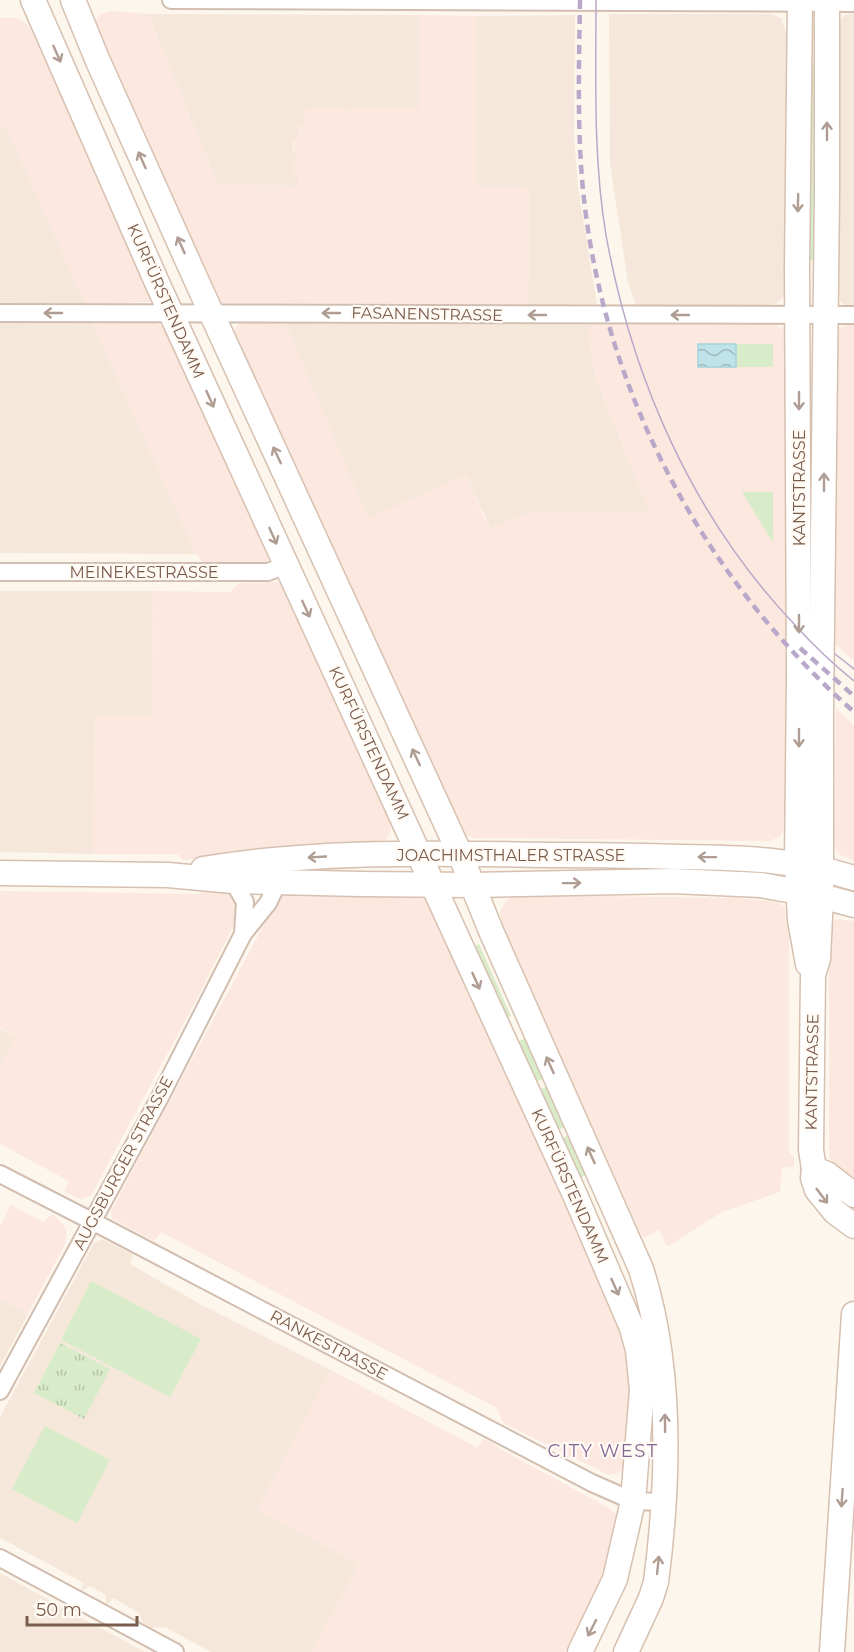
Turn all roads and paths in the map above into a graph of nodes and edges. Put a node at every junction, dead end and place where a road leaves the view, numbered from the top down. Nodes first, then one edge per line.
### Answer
1 (33, 0) edge
2 (73, 0) edge
3 (171, 0) edge
4 (800, 1) edge
5 (827, 1) edge
6 (854, 3) edge
7 (170, 312) junction
8 (212, 312) junction
9 (0, 313) edge
10 (798, 315) junction
11 (826, 315) junction
12 (854, 315) edge
13 (286, 565) junction
14 (0, 572) edge
15 (420, 854) junction
16 (460, 854) junction
17 (797, 863) junction
18 (821, 868) junction
19 (0, 873) edge
20 (168, 875) junction
21 (854, 878) edge
22 (233, 881) junction
23 (278, 882) junction
24 (433, 884) junction
25 (473, 885) junction
26 (798, 892) junction
27 (821, 896) junction
28 (854, 905) edge
29 (243, 934) junction
30 (813, 975) junction
31 (814, 1169) junction
32 (0, 1174) edge
33 (854, 1196) edge
34 (92, 1221) junction
35 (854, 1226) edge
36 (854, 1314) edge
37 (0, 1391) edge
38 (633, 1501) junction
39 (662, 1502) junction
40 (0, 1558) edge
41 (175, 1652) edge
42 (580, 1652) edge
43 (626, 1652) edge
44 (832, 1652) edge

1 -> 7 main road, KURFÜRSTENDAMM
8 -> 2 main road, KURFÜRSTENDAMM
3 - 4 street
4 - 5 street
4 -> 10 main road, KANTSTRASSE
5 - 6 street
11 -> 5 main road, KANTSTRASSE
7 - 8 street, FASANENSTRASSE
7 -> 9 street, FASANENSTRASSE
7 -> 13 main road, KURFÜRSTENDAMM
10 -> 8 street, FASANENSTRASSE
16 -> 8 main road, KURFÜRSTENDAMM
10 - 11 street, FASANENSTRASSE
10 -> 17 main road, KANTSTRASSE
11 - 12 street, FASANENSTRASSE
18 -> 11 main road, KANTSTRASSE
13 - 14 street, MEINEKESTRASSE
13 -> 15 main road, KURFÜRSTENDAMM
15 - 16 main road, JOACHIMSTHALER STRASSE
15 -> 20 main road, JOACHIMSTHALER STRASSE
15 - 24 main road, KURFÜRSTENDAMM
17 -> 16 main road, JOACHIMSTHALER STRASSE
16 - 25 main road, KURFÜRSTENDAMM
17 - 18 main road, JOACHIMSTHALER STRASSE
17 - 26 main road, KANTSTRASSE
18 - 21 main road, JOACHIMSTHALER STRASSE
18 - 27 main road, KANTSTRASSE
19 - 20 main road, JOACHIMSTHALER STRASSE
20 - 22 main road, JOACHIMSTHALER STRASSE
22 - 23 main road, JOACHIMSTHALER STRASSE
22 - 29 street, AUGSBURGER STRASSE
23 - 24 main road, JOACHIMSTHALER STRASSE
23 - 29 street, AUGSBURGER STRASSE
24 - 25 main road, JOACHIMSTHALER STRASSE
24 -> 38 main road, KURFÜRSTENDAMM
25 -> 26 main road, JOACHIMSTHALER STRASSE
39 -> 25 main road, KURFÜRSTENDAMM
26 - 27 main road, JOACHIMSTHALER STRASSE
26 - 30 main road, KANTSTRASSE
27 - 28 main road, JOACHIMSTHALER STRASSE
27 - 30 main road, KANTSTRASSE
29 - 34 street, AUGSBURGER STRASSE
30 - 31 main road, KANTSTRASSE
31 - 33 main road
31 -> 35 main road, KANTSTRASSE
32 - 34 street, RANKESTRASSE
34 - 37 street, AUGSBURGER STRASSE
34 - 38 street, RANKESTRASSE
36 -> 44 main road
38 - 39 street, RANKESTRASSE
38 -> 42 main road, KURFÜRSTENDAMM
43 -> 39 main road, KURFÜRSTENDAMM
40 - 41 street

